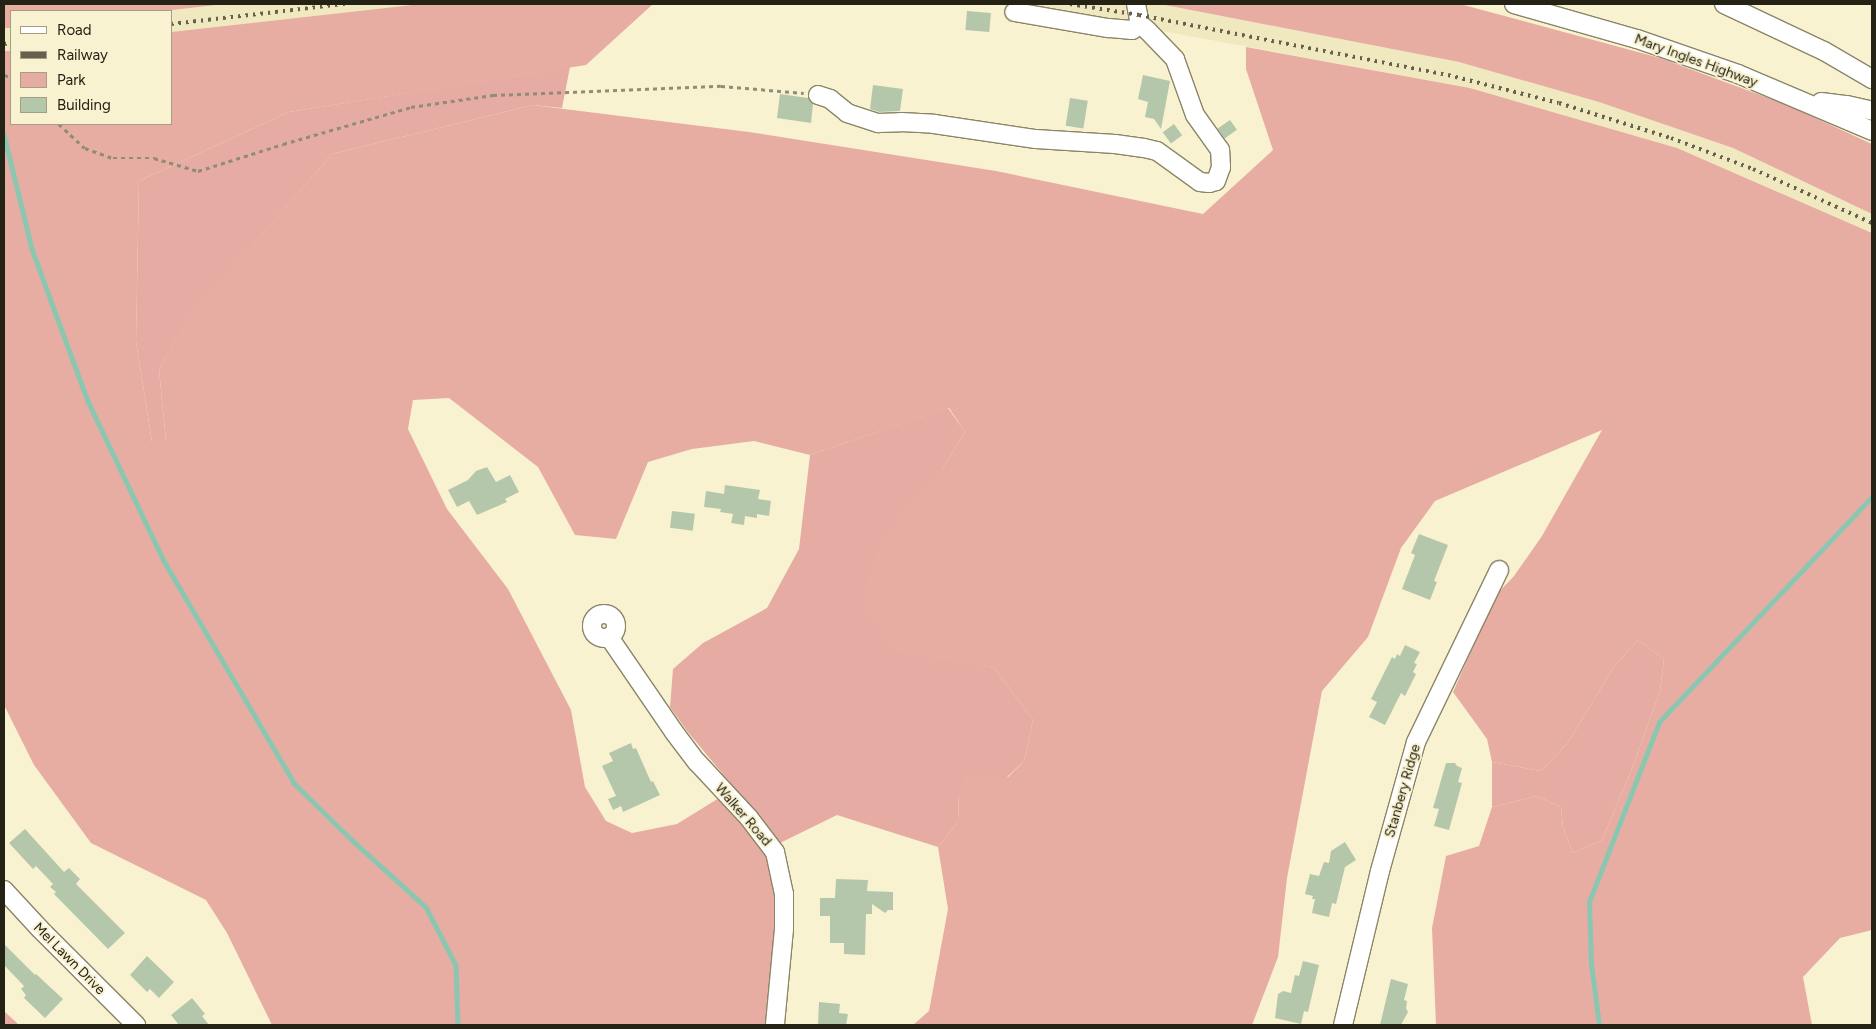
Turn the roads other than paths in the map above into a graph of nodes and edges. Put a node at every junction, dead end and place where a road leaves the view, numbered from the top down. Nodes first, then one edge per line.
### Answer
1 (1136, 4) edge
2 (1514, 4) edge
3 (1724, 4) edge
4 (1744, 8) edge
5 (1014, 12) dead end
6 (1140, 24) junction
7 (1872, 80) edge
8 (818, 96) road end
9 (1800, 99) junction
10 (1872, 112) edge
11 (1872, 131) edge
12 (1499, 570) dead end
13 (609, 637) dead end
14 (4, 890) edge
15 (136, 1025) edge
16 (775, 1025) edge
17 (1342, 1025) edge

1 - 6 street
2 - 9 street, Mary Ingles Highway
3 - 4 street
4 - 7 street
5 - 6 street
6 - 8 street
9 - 10 street
9 - 11 street, Mary Ingles Highway
12 - 17 street, Stanbery Ridge
13 - 16 street, Walker Road
14 - 15 street, Mel Lawn Drive

